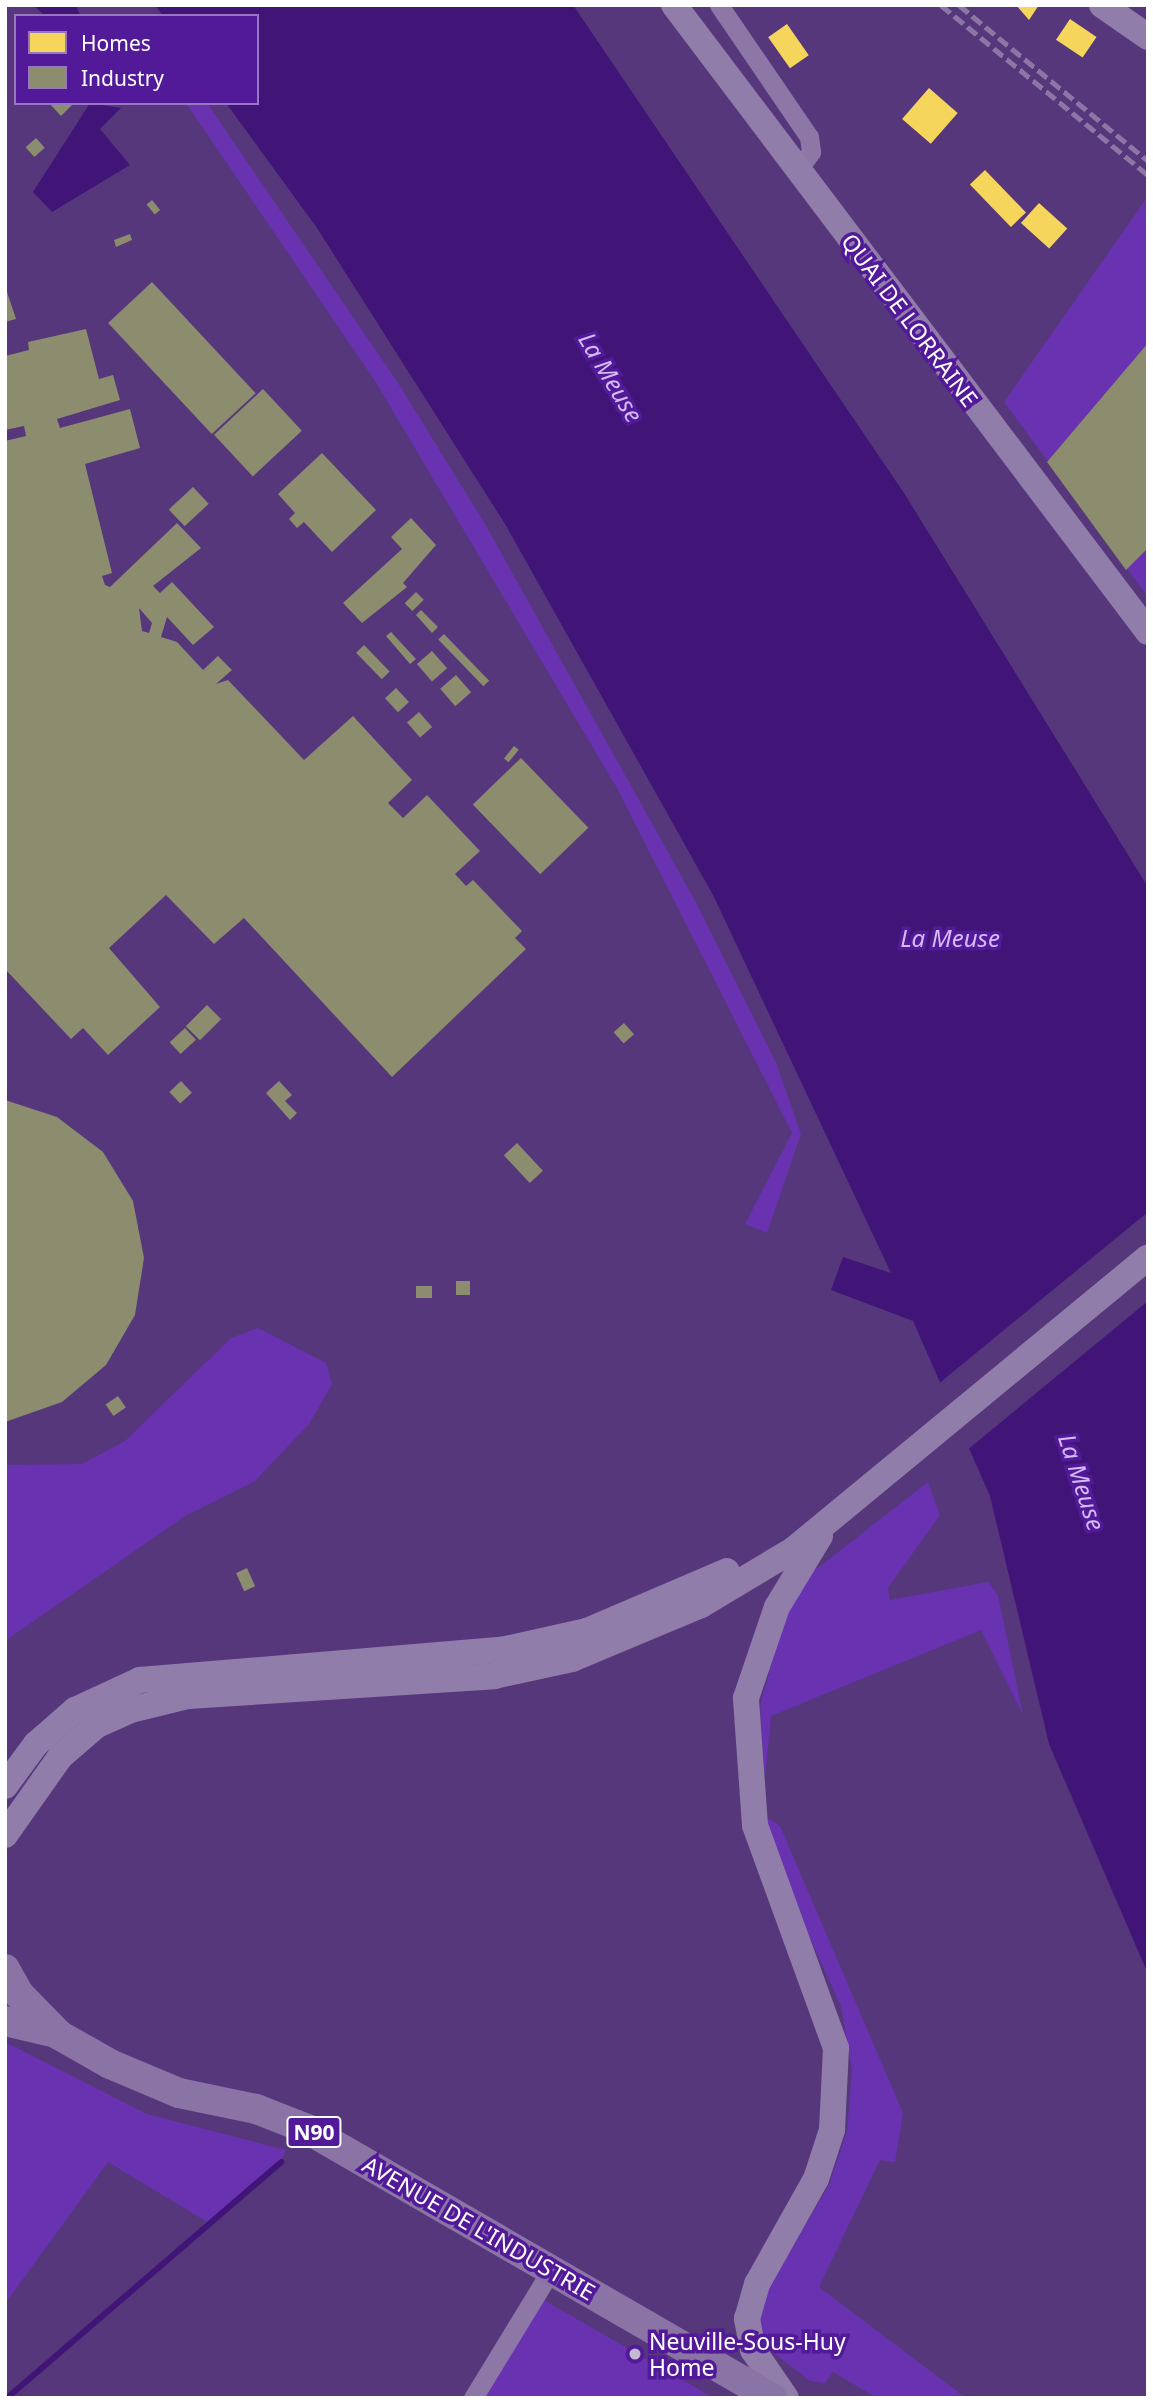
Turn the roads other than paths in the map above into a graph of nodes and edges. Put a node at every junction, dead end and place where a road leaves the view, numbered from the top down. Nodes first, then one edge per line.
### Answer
1 (674, 5) edge
2 (719, 5) edge
3 (1102, 5) edge
4 (1148, 37) edge
5 (798, 170) junction
6 (1148, 632) edge
7 (1148, 1257) edge
8 (834, 1514) junction
9 (5, 1786) edge
10 (5, 1835) edge
11 (5, 1969) edge
12 (5, 2021) edge
13 (59, 2035) junction
14 (551, 2270) junction
15 (472, 2398) edge
16 (772, 2398) edge
17 (786, 2398) edge

1 - 5 main road, QUAI DE LORRAINE
2 - 5 street
3 - 4 main road
5 - 6 main road, QUAI DE LORRAINE
7 - 8 main road
8 - 9 main road
8 - 10 main road
8 - 17 main road
11 - 13 main road, N90
12 - 13 main road, N90
13 - 14 main road, AVENUE DE L'INDUSTRIE / N90
14 - 15 street
14 - 16 main road, AVENUE DE L'INDUSTRIE / N90

